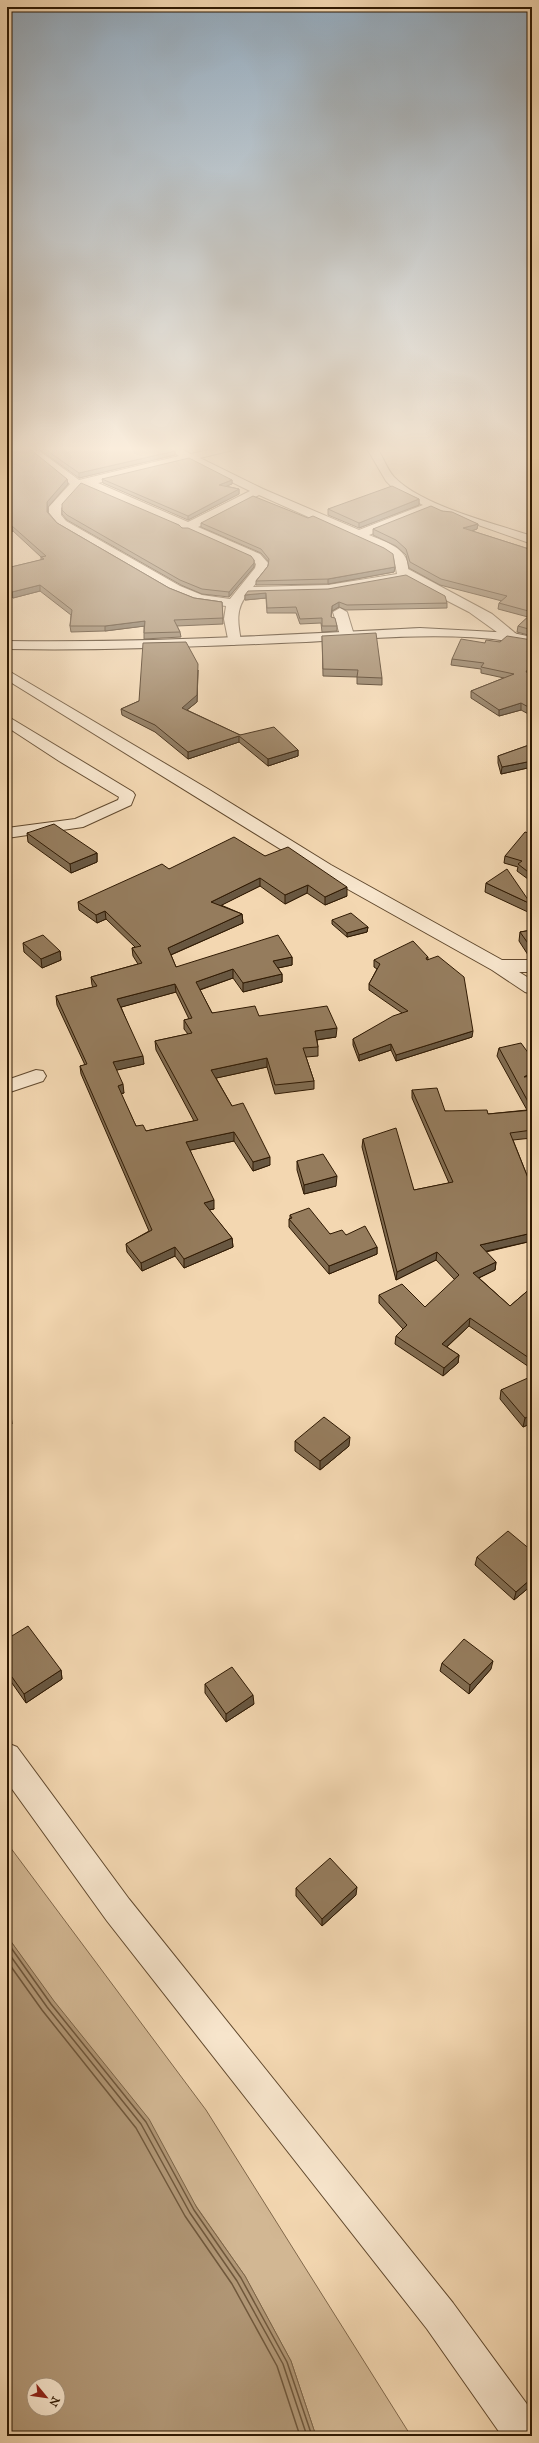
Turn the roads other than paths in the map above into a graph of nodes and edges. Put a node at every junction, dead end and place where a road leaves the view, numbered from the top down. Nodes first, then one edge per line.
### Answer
1 (123, 559) edge
2 (258, 559) edge
3 (401, 559) edge
4 (409, 576) junction
5 (243, 591) junction
6 (233, 603) junction
7 (340, 612) dead end
8 (347, 635) junction
9 (513, 637) junction
10 (234, 641) junction
11 (532, 641) edge
12 (7, 645) edge
13 (7, 674) edge
14 (7, 720) edge
15 (7, 833) edge
16 (498, 966) junction
17 (532, 966) edge
18 (532, 988) edge
19 (36, 1076) dead end
20 (7, 1087) edge
21 (7, 1756) edge
22 (526, 2436) edge

1 - 6 street
2 - 5 street
3 - 4 street
4 - 5 street
4 - 9 street
5 - 6 street
6 - 10 street
7 - 8 street
8 - 9 street
8 - 10 street
9 - 11 street
10 - 12 street
13 - 16 street
14 - 15 street
16 - 17 street
16 - 18 street
19 - 20 street
21 - 22 street

